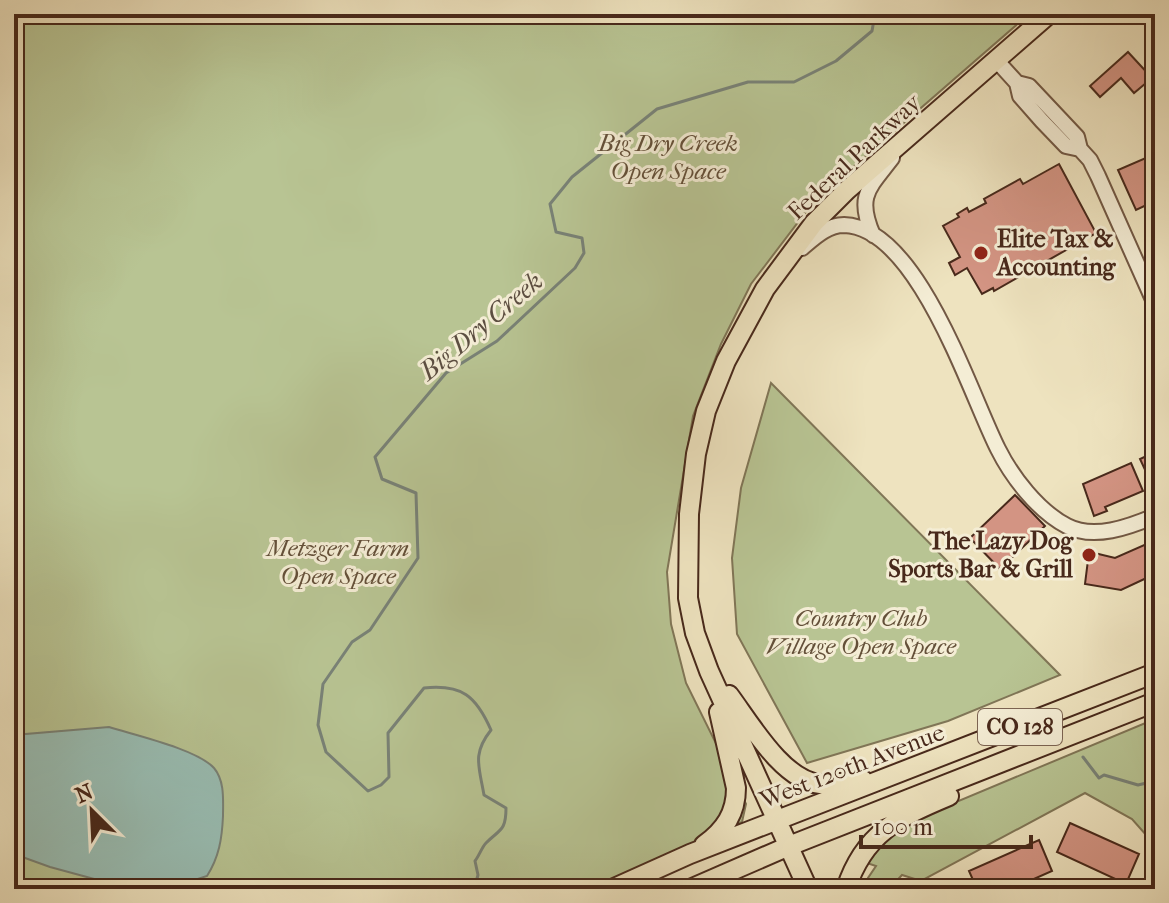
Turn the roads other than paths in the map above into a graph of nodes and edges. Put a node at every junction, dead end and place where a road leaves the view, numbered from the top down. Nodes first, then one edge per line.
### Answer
1 (1049, 14) edge
2 (997, 61) junction
3 (908, 137) junction
4 (873, 235) junction
5 (781, 267) junction
6 (1155, 304) edge
7 (1155, 516) edge
8 (1155, 662) edge
9 (709, 671) junction
10 (1155, 673) edge
11 (1105, 693) junction
12 (1152, 702) edge
13 (1100, 724) junction
14 (890, 777) junction
15 (777, 821) junction
16 (789, 846) junction
17 (690, 854) junction
18 (612, 889) edge
19 (690, 889) edge
20 (808, 889) edge
21 (846, 889) edge

1 - 2 main road, Federal Parkway
2 - 3 main road, Federal Parkway
2 - 6 street
3 - 4 street
3 - 5 main road, Federal Parkway
4 - 5 street
4 - 7 street
5 - 9 main road, Federal Parkway
8 - 11 main road
9 - 14 main road
9 - 15 main road, Federal Parkway
9 - 17 main road
10 - 11 main road, West 120th Avenue / CO 128
11 - 14 main road, West 120th Avenue / CO 128
12 - 13 main road, CO 128
13 - 16 main road, CO 128
13 - 21 main road
14 - 15 main road, West 120th Avenue / CO 128
15 - 16 main road, Federal Parkway
15 - 17 main road, West 120th Avenue
16 - 19 main road
16 - 20 main road, Federal Parkway
17 - 18 main road, West 120th Avenue

